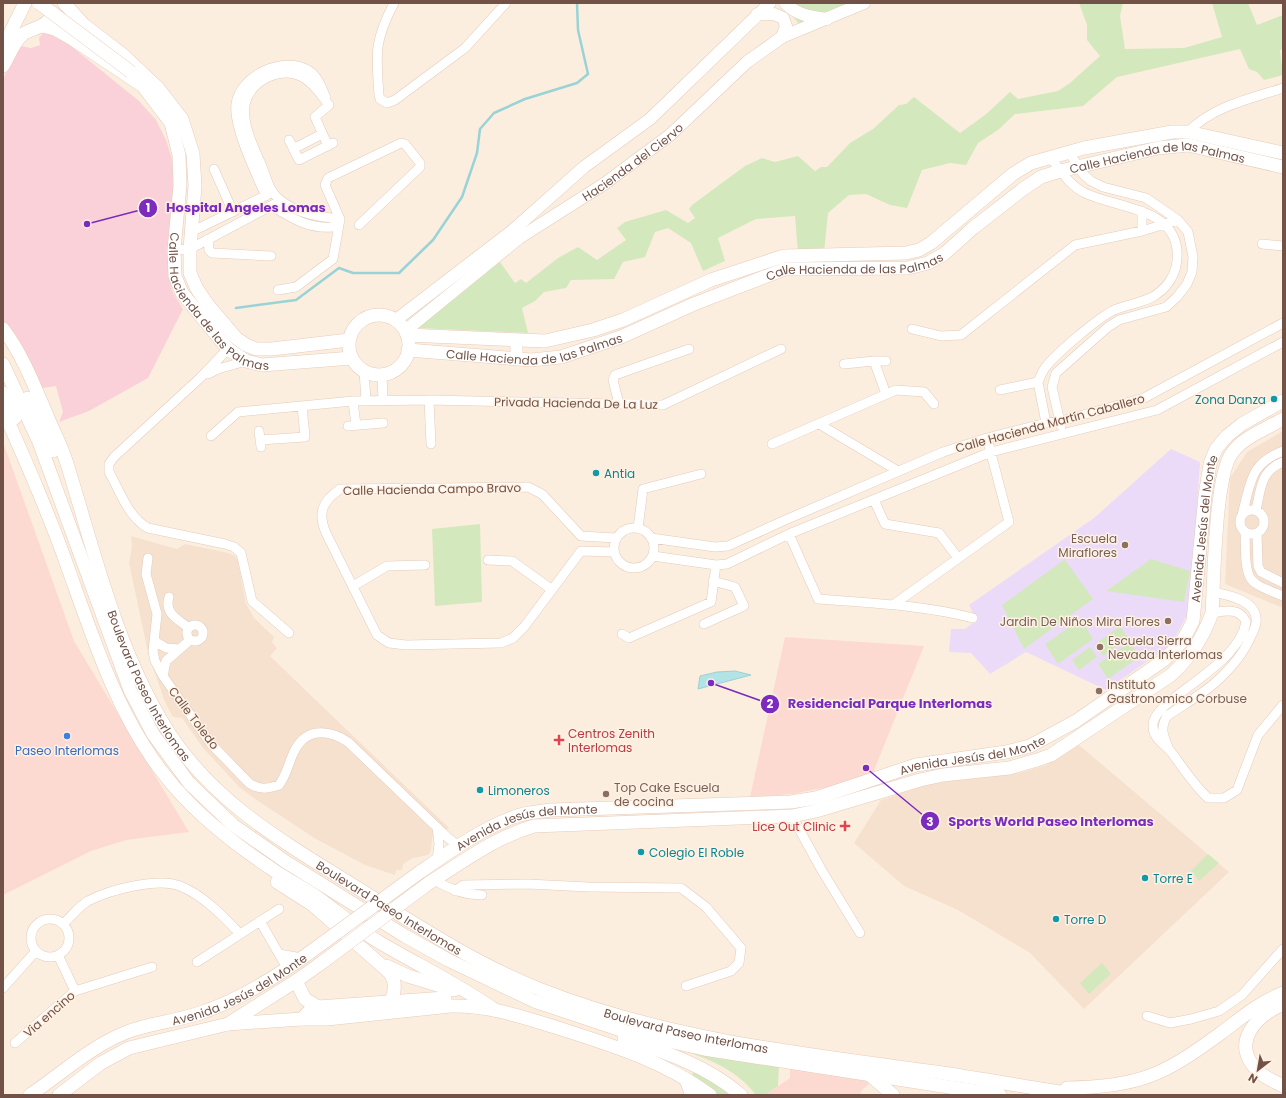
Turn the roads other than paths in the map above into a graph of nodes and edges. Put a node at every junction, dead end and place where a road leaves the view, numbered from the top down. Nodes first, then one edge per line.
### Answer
1 (25, 3) edge
2 (39, 3) edge
3 (60, 3) edge
4 (64, 3) edge
5 (394, 3) edge
6 (506, 3) edge
7 (770, 3) edge
8 (785, 3) edge
9 (864, 3) edge
10 (757, 14) junction
11 (827, 19) junction
12 (84, 25) junction
13 (42, 26) junction
14 (782, 37) junction
15 (71, 38) junction
16 (3, 47) edge
17 (3, 66) edge
18 (143, 86) junction
19 (1283, 88) edge
20 (1188, 132) junction
21 (322, 134) junction
22 (289, 140) dead end
23 (293, 149) junction
24 (1069, 152) junction
25 (1278, 152) edge
26 (1050, 157) junction
27 (1277, 165) edge
28 (1078, 167) junction
29 (214, 169) dead end
30 (1060, 171) junction
31 (1103, 187) junction
32 (559, 189) junction
33 (1113, 190) junction
34 (269, 194) junction
35 (1100, 200) junction
36 (280, 201) junction
37 (1111, 202) junction
38 (570, 205) junction
39 (272, 206) junction
40 (1142, 211) junction
41 (233, 212) junction
42 (340, 219) junction
43 (1178, 220) junction
44 (359, 225) dead end
45 (1164, 225) junction
46 (1142, 231) junction
47 (191, 232) junction
48 (208, 239) junction
49 (1262, 244) dead end
50 (1283, 246) edge
51 (190, 249) junction
52 (174, 250) junction
53 (271, 256) dead end
54 (278, 290) dead end
55 (396, 320) junction
56 (1283, 323) edge
57 (912, 329) dead end
58 (3, 330) edge
59 (406, 333) junction
60 (349, 340) junction
61 (516, 340) junction
62 (1283, 342) edge
63 (3, 345) edge
64 (228, 349) junction
65 (689, 349) dead end
66 (781, 349) dead end
67 (408, 350) junction
68 (352, 358) junction
69 (517, 359) junction
70 (246, 361) junction
71 (874, 361) junction
72 (886, 361) dead end
73 (3, 364) edge
74 (844, 364) dead end
75 (364, 371) junction
76 (382, 374) junction
77 (200, 378) junction
78 (1038, 382) junction
79 (1000, 390) dead end
80 (3, 393) edge
81 (886, 394) junction
82 (383, 400) junction
83 (429, 400) junction
84 (353, 401) junction
85 (366, 401) junction
86 (1283, 401) edge
87 (619, 404) junction
88 (934, 404) dead end
89 (302, 406) junction
90 (3, 410) edge
91 (1283, 419) edge
92 (1061, 421) junction
93 (383, 423) dead end
94 (1046, 423) junction
95 (819, 424) junction
96 (211, 436) dead end
97 (987, 438) junction
98 (260, 439) dead end
99 (1028, 443) junction
100 (431, 444) dead end
101 (772, 444) dead end
102 (1283, 450) edge
103 (991, 452) junction
104 (1283, 462) edge
105 (898, 471) junction
106 (702, 474) dead end
107 (48, 494) junction
108 (77, 499) junction
109 (874, 500) junction
110 (1256, 510) junction
111 (1242, 515) junction
112 (638, 528) junction
113 (1246, 533) junction
114 (73, 534) junction
115 (789, 534) junction
116 (1257, 534) junction
117 (616, 538) junction
118 (652, 538) junction
119 (613, 552) junction
120 (653, 556) junction
121 (148, 558) dead end
122 (958, 558) junction
123 (488, 560) dead end
124 (425, 565) dead end
125 (716, 565) junction
126 (68, 568) junction
127 (713, 581) junction
128 (1283, 584) edge
129 (353, 586) junction
130 (551, 590) junction
131 (1213, 592) junction
132 (1283, 596) edge
133 (169, 597) dead end
134 (893, 605) junction
135 (1212, 613) junction
136 (973, 618) dead end
137 (704, 624) dead end
138 (189, 628) junction
139 (289, 633) dead end
140 (622, 634) dead end
141 (190, 640) junction
142 (154, 641) junction
143 (179, 649) junction
144 (163, 676) junction
145 (1283, 706) edge
146 (1168, 748) junction
147 (941, 761) junction
148 (943, 775) junction
149 (160, 783) dead end
150 (596, 808) junction
151 (792, 816) junction
152 (597, 822) junction
153 (437, 828) junction
154 (459, 846) junction
155 (437, 861) junction
156 (432, 882) junction
157 (455, 891) junction
158 (482, 895) dead end
159 (279, 909) dead end
160 (260, 922) junction
161 (63, 924) junction
162 (860, 933) dead end
163 (240, 934) junction
164 (1283, 949) edge
165 (36, 951) junction
166 (279, 954) junction
167 (58, 955) junction
168 (306, 955) junction
169 (197, 962) dead end
170 (379, 962) junction
171 (152, 967) dead end
172 (287, 968) junction
173 (440, 980) junction
174 (296, 981) junction
175 (686, 986) dead end
176 (3, 988) edge
177 (75, 991) junction
178 (1283, 993) edge
179 (472, 997) junction
180 (432, 1000) junction
181 (1283, 1004) edge
182 (216, 1007) junction
183 (318, 1007) junction
184 (389, 1008) junction
185 (495, 1010) junction
186 (1147, 1016) dead end
187 (302, 1019) junction
188 (228, 1024) junction
189 (15, 1043) dead end
190 (690, 1063) junction
191 (868, 1074) junction
192 (685, 1078) junction
193 (1283, 1086) edge
194 (1033, 1088) junction
195 (48, 1090) edge
196 (30, 1095) edge
197 (59, 1095) edge
198 (691, 1095) edge
199 (710, 1095) edge
200 (741, 1095) edge
201 (893, 1095) edge
202 (1000, 1095) edge
203 (1079, 1095) edge

1 - 16 main road
2 - 18 main road, bridge
3 - 13 main road
4 - 12 main road, Calle Hacienda de las Palmas
5 - 6 street
7 - 10 street, Hacienda del Ciervo
8 - 11 street
9 - 11 street, Hacienda del Ciervo
10 - 14 street
10 - 32 street, Hacienda del Ciervo
11 - 14 street, Hacienda del Ciervo
12 - 15 main road
12 - 47 main road, Calle Hacienda de las Palmas
13 - 15 main road, Calle Hacienda de las Palmas
13 - 17 main road
14 - 38 street, Hacienda del Ciervo
15 - 18 main road, Calle Hacienda de las Palmas
18 - 52 main road, Calle Hacienda de las Palmas
19 - 20 street
20 - 24 main road, Calle Hacienda de las Palmas
20 - 25 main road, Calle Hacienda de las Palmas
21 - 23 street
21 - 23 street
21 - 34 street
22 - 23 street
24 - 26 main road, Calle Hacienda de las Palmas
24 - 28 street
25 - 27 main road
26 - 30 street
26 - 61 main road, Calle Hacienda de las Palmas
27 - 28 main road, Calle Hacienda de las Palmas
28 - 30 main road, Calle Hacienda de las Palmas
28 - 31 street
29 - 41 street
30 - 35 street
30 - 69 main road, Calle Hacienda de las Palmas
31 - 33 street
31 - 35 street
32 - 38 street
32 - 55 street, Hacienda del Ciervo
33 - 37 street
33 - 43 street
34 - 36 street
34 - 41 street
35 - 37 street
36 - 39 street
36 - 42 street
37 - 40 street
38 - 59 street, Hacienda del Ciervo
39 - 42 street
39 - 48 street
40 - 45 street
40 - 46 street
41 - 47 street
42 - 44 street
42 - 54 street
43 - 45 street
43 - 92 street
45 - 46 street
45 - 78 street
46 - 57 street
47 - 51 main road, Calle Hacienda de las Palmas
48 - 51 street
48 - 53 street
49 - 50 street
51 - 52 street
51 - 60 main road, Calle Hacienda de las Palmas
52 - 64 main road, Calle Hacienda de las Palmas
55 - 59 main road
55 - 60 main road
56 - 92 street, Calle Hacienda Martín Caballero
58 - 108 main road, Boulevard Paseo Interlomas
59 - 61 main road, Calle Hacienda de las Palmas
59 - 67 main road
60 - 68 main road
61 - 69 street
62 - 99 street, Calle Hacienda Martín Caballero
63 - 108 main road
64 - 70 main road, Calle Hacienda de las Palmas
64 - 77 street
65 - 87 street
66 - 87 street, Privada Hacienda De La Luz
67 - 69 main road, Calle Hacienda de las Palmas
67 - 76 main road
68 - 70 main road, Calle Hacienda de las Palmas
68 - 75 main road
70 - 77 street
71 - 72 street
71 - 74 street
71 - 81 street
73 - 114 main road, Boulevard Paseo Interlomas
75 - 76 main road
75 - 85 street
76 - 82 street
77 - 139 street
78 - 79 street
78 - 94 street
80 - 107 main road
81 - 88 street
81 - 95 street
82 - 83 street, Privada Hacienda De La Luz
82 - 85 street, Privada Hacienda De La Luz
83 - 87 street, Privada Hacienda De La Luz
83 - 100 street
84 - 85 street, Privada Hacienda De La Luz
84 - 89 street, Privada Hacienda De La Luz
84 - 93 street
86 - 147 main road, Avenida Jesús del Monte
89 - 96 street, Privada Hacienda De La Luz
89 - 98 street
90 - 126 main road
91 - 131 main road, Avenida Jesús del Monte
92 - 94 street, Calle Hacienda Martín Caballero
92 - 99 street
94 - 97 street, Calle Hacienda Martín Caballero
95 - 101 street
95 - 105 street
97 - 103 street
97 - 105 street, Calle Hacienda Martín Caballero
99 - 103 street, Calle Hacienda Martín Caballero
102 - 111 street
103 - 109 street, Calle Hacienda Martín Caballero
103 - 122 street
104 - 110 street
105 - 118 street, Calle Hacienda Martín Caballero
106 - 112 street
107 - 114 main road
107 - 126 main road
108 - 194 main road, Boulevard Paseo Interlomas
109 - 115 street, Calle Hacienda Martín Caballero
109 - 122 street
110 - 111 street
110 - 116 street
111 - 113 street
112 - 117 street
112 - 118 street
113 - 116 street
113 - 132 street
114 - 191 main road, Boulevard Paseo Interlomas
115 - 125 street, Calle Hacienda Martín Caballero
115 - 134 street
116 - 128 street
117 - 119 street
117 - 129 street, Calle Hacienda Campo Bravo
118 - 120 street
119 - 120 street
119 - 130 street, Calle Hacienda Campo Bravo
120 - 125 street, Calle Hacienda Martín Caballero
121 - 142 street, Calle Toledo
122 - 134 street
123 - 130 street
124 - 129 street
125 - 127 street
126 - 173 main road
127 - 137 street
127 - 140 street
129 - 130 street, Calle Hacienda Campo Bravo
131 - 135 main road, Avenida Jesús del Monte
131 - 146 street
133 - 138 street
134 - 136 street
135 - 146 street
135 - 148 main road, Avenida Jesús del Monte
138 - 141 street
138 - 141 street
141 - 143 street
142 - 143 street
142 - 144 street, Calle Toledo
143 - 144 street
144 - 153 street, Calle Toledo
145 - 146 street
147 - 148 main road
147 - 150 main road, Avenida Jesús del Monte
148 - 151 main road, Avenida Jesús del Monte
149 - 170 main road
150 - 152 main road
150 - 154 main road, Avenida Jesús del Monte
151 - 152 main road, Avenida Jesús del Monte
151 - 162 street
152 - 156 main road, Avenida Jesús del Monte
153 - 154 street, Calle Toledo
153 - 155 street
154 - 155 main road, Avenida Jesús del Monte
155 - 168 main road, Avenida Jesús del Monte, bridge
156 - 157 street
156 - 174 main road, Avenida Jesús del Monte, bridge
157 - 158 street
157 - 175 street
159 - 160 street
160 - 163 street
160 - 166 street
161 - 163 street
161 - 165 street
161 - 167 street
163 - 169 street
164 - 186 street
165 - 167 street
165 - 176 street
166 - 168 street
166 - 172 street
167 - 177 street
168 - 172 main road, Avenida Jesús del Monte
170 - 173 main road
170 - 184 main road
171 - 177 street, Via encino
172 - 182 main road, Avenida Jesús del Monte
173 - 179 main road
173 - 180 main road
174 - 182 main road
174 - 183 main road
174 - 188 main road, Avenida Jesús del Monte
177 - 189 street, Via encino
178 - 194 main road
179 - 180 main road
179 - 185 main road
179 - 190 main road
180 - 184 main road
181 - 193 main road
182 - 195 main road, Avenida Jesús del Monte
183 - 184 main road
183 - 187 main road
184 - 185 main road
184 - 187 main road
185 - 192 main road
187 - 188 main road
188 - 197 main road, Avenida Jesús del Monte
190 - 192 main road
190 - 200 main road
191 - 201 main road
191 - 202 main road, Boulevard Paseo Interlomas
192 - 198 street
192 - 199 main road
194 - 203 main road, Boulevard Paseo Interlomas
195 - 196 main road, Avenida Jesús del Monte

